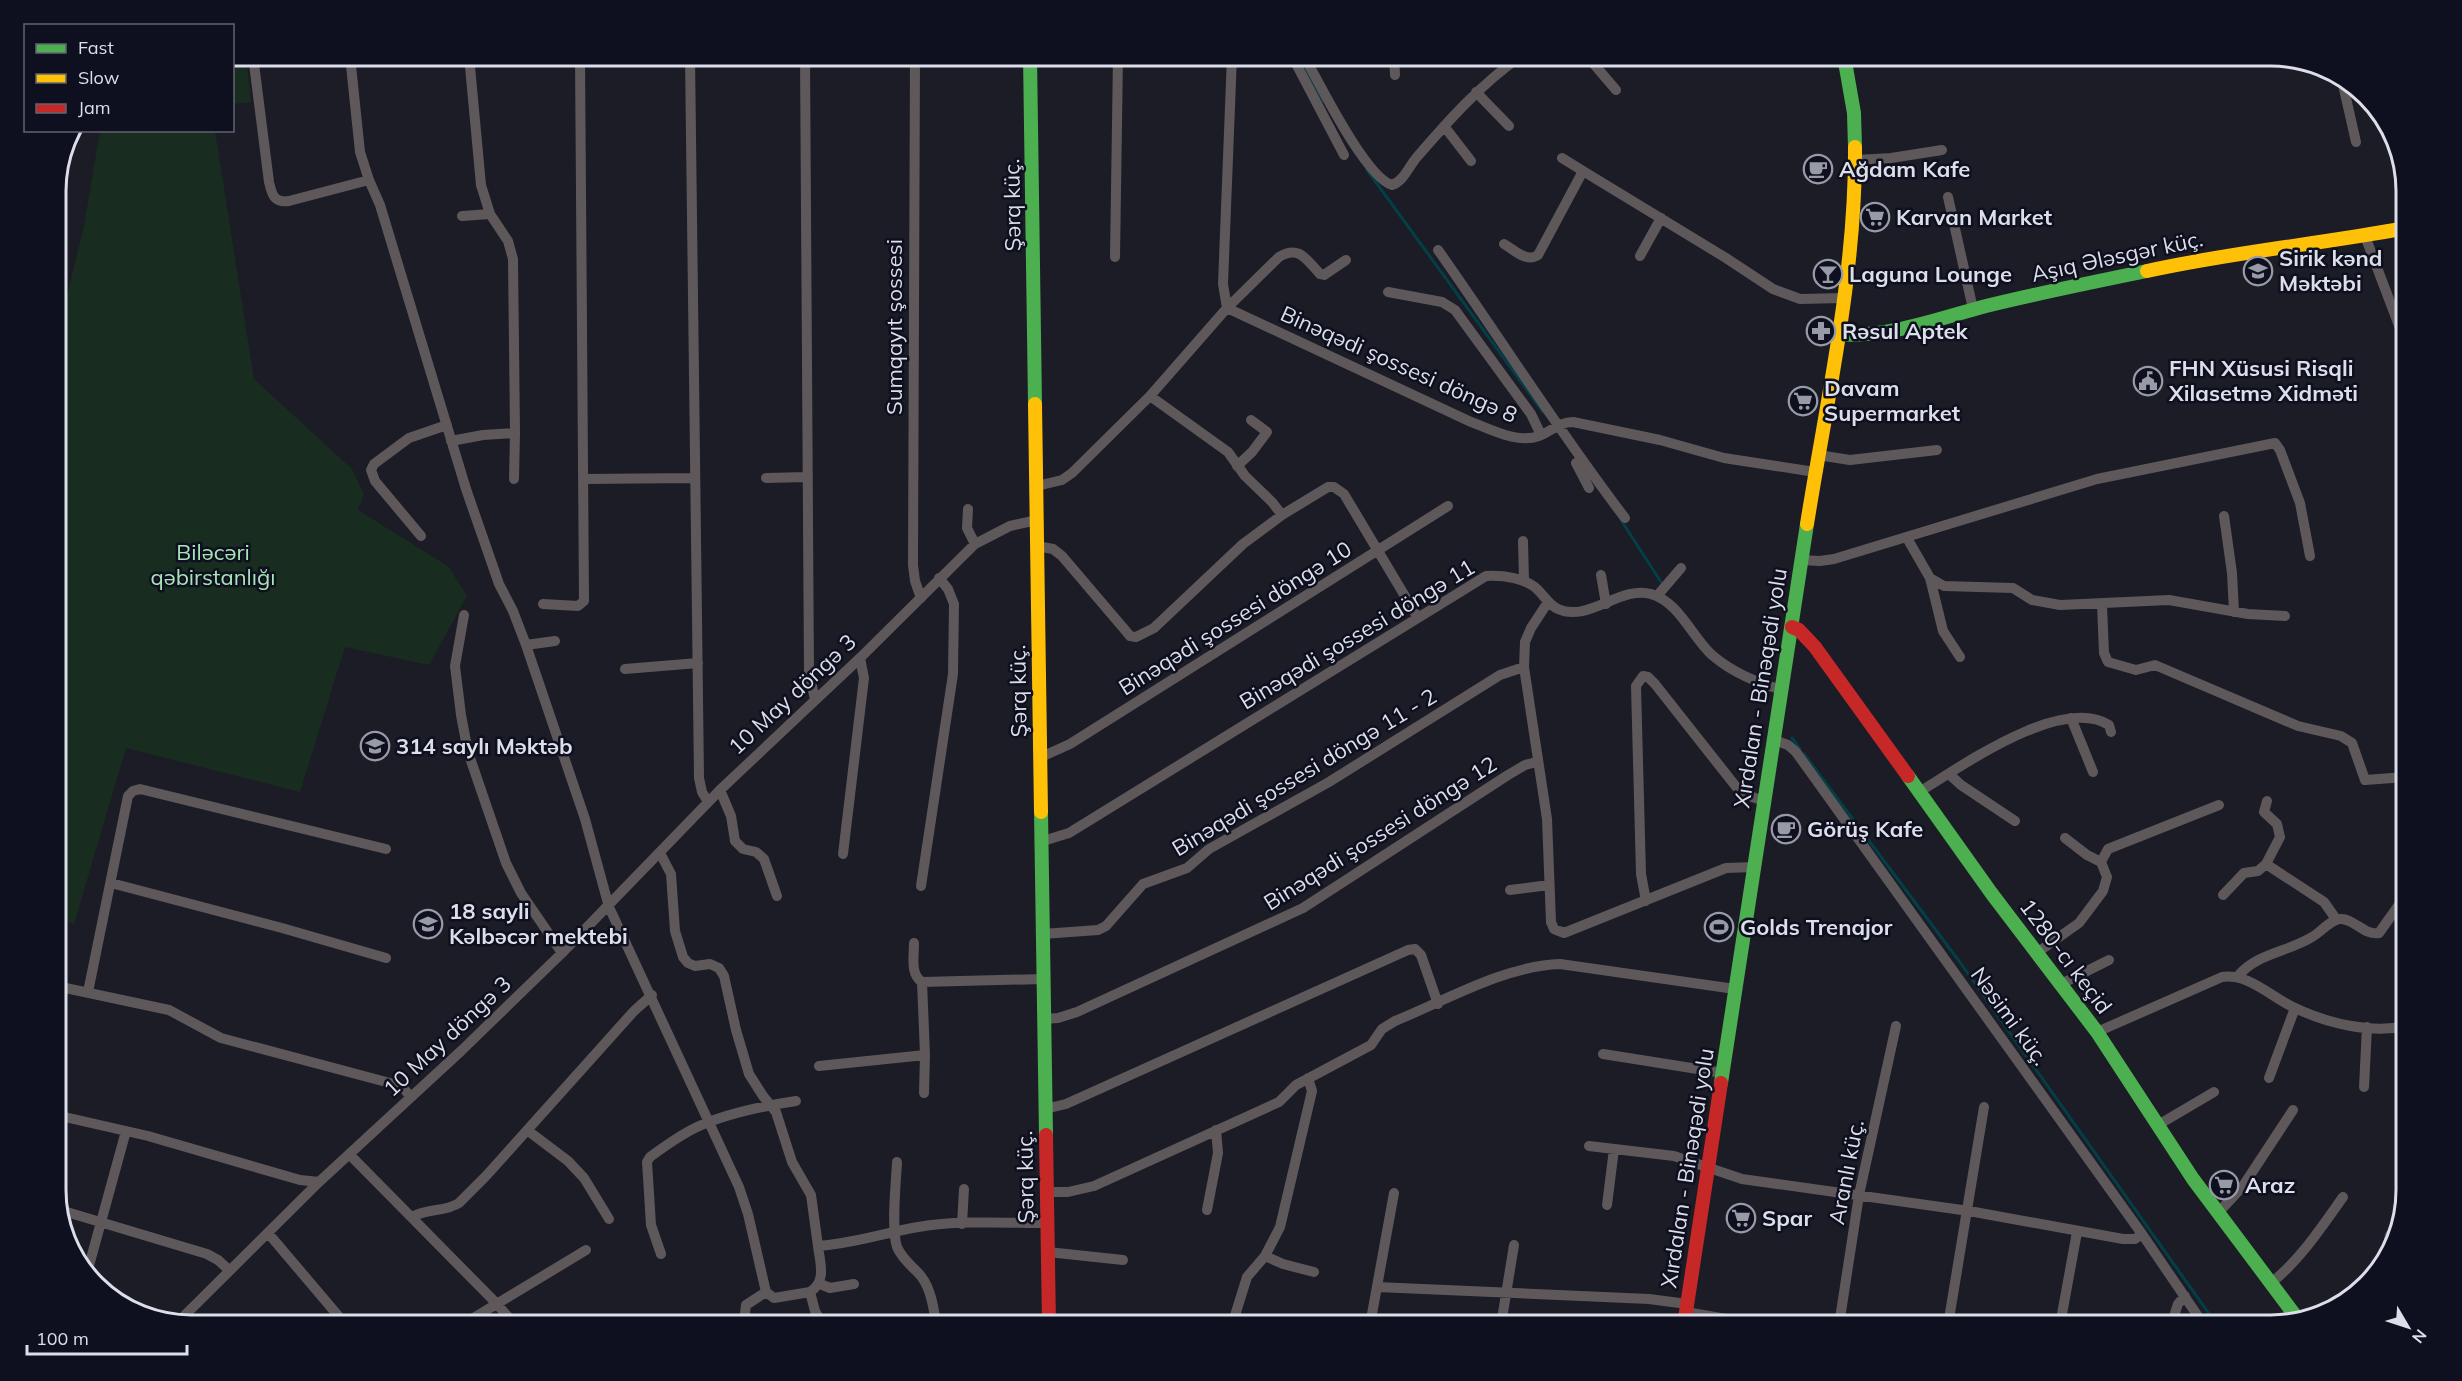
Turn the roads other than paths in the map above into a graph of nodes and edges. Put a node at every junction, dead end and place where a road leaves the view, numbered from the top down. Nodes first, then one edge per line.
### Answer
1 (254, 66) edge
2 (351, 66) edge
3 (470, 66) edge
4 (580, 66) edge
5 (690, 66) edge
6 (805, 66) edge
7 (915, 66) edge
8 (1030, 66) edge
9 (1118, 66) edge
10 (1232, 66) edge
11 (1297, 66) edge
12 (1310, 66) edge
13 (1395, 66) edge
14 (1505, 66) edge
15 (1596, 66) edge
16 (1846, 66) edge
17 (1395, 75) dead end
18 (1616, 90) dead end
19 (2344, 90) edge
20 (1476, 92) junction
21 (1444, 126) junction
22 (1509, 126) dead end
23 (2356, 142) dead end
24 (1942, 150) dead end
25 (1344, 155) dead end
26 (1562, 158) dead end
27 (1857, 160) junction
28 (1471, 161) dead end
29 (1583, 171) junction
30 (369, 180) junction
31 (1948, 197) dead end
32 (490, 214) junction
33 (462, 216) dead end
34 (1661, 218) junction
35 (2396, 230) edge
36 (2365, 236) junction
37 (1504, 244) dead end
38 (1438, 250) dead end
39 (1640, 256) dead end
40 (1115, 257) dead end
41 (1346, 260) dead end
42 (1388, 292) dead end
43 (1843, 298) junction
44 (1227, 308) junction
45 (1973, 309) junction
46 (2396, 318) edge
47 (1838, 334) junction
48 (1150, 396) junction
49 (1251, 420) dead end
50 (447, 425) junction
51 (1554, 427) junction
52 (515, 434) junction
53 (1541, 435) junction
54 (451, 441) junction
55 (1937, 450) dead end
56 (1818, 455) junction
57 (1237, 466) junction
58 (1815, 472) junction
59 (808, 477) junction
60 (694, 478) junction
61 (766, 478) dead end
62 (514, 479) dead end
63 (583, 479) junction
64 (1037, 486) junction
65 (1589, 488) dead end
66 (1448, 506) dead end
67 (968, 509) dead end
68 (1282, 515) junction
69 (2224, 516) dead end
70 (1626, 518) dead end
71 (1037, 520) junction
72 (421, 536) dead end
73 (1907, 538) junction
74 (1523, 541) dead end
75 (975, 544) junction
76 (1037, 546) junction
77 (1377, 551) junction
78 (2310, 556) dead end
79 (1801, 560) junction
80 (1681, 568) dead end
81 (1601, 575) dead end
82 (939, 578) junction
83 (1930, 578) junction
84 (1524, 581) junction
85 (1657, 596) junction
86 (921, 598) junction
87 (1548, 602) junction
88 (543, 604) dead end
89 (1606, 604) junction
90 (2102, 605) junction
91 (2234, 612) junction
92 (464, 615) dead end
93 (2285, 616) dead end
94 (1418, 618) junction
95 (1792, 627) junction
96 (555, 641) dead end
97 (526, 645) junction
98 (1960, 657) dead end
99 (860, 658) junction
100 (698, 663) junction
101 (1524, 667) junction
102 (625, 669) dead end
103 (1782, 690) junction
104 (815, 699) junction
105 (2071, 718) junction
106 (2111, 732) dead end
107 (1774, 740) junction
108 (1039, 758) junction
109 (1537, 762) junction
110 (2093, 772) dead end
111 (1949, 774) junction
112 (2396, 778) edge
113 (720, 790) junction
114 (1919, 792) junction
115 (1764, 801) junction
116 (2267, 801) dead end
117 (708, 802) junction
118 (2219, 805) dead end
119 (2015, 821) dead end
120 (2065, 838) dead end
121 (1043, 841) junction
122 (386, 849) dead end
123 (660, 853) junction
124 (843, 854) dead end
125 (2101, 862) junction
126 (2266, 864) junction
127 (1754, 867) junction
128 (111, 883) junction
129 (1550, 885) junction
130 (921, 886) dead end
131 (1510, 890) dead end
132 (2223, 895) dead end
133 (777, 896) dead end
134 (1647, 901) junction
135 (609, 907) junction
136 (2396, 909) edge
137 (2336, 920) junction
138 (1043, 934) junction
139 (914, 943) dead end
140 (2038, 952) junction
141 (562, 953) junction
142 (386, 958) dead end
143 (2109, 960) dead end
144 (2238, 976) junction
145 (1043, 979) junction
146 (922, 982) junction
147 (2061, 984) junction
148 (66, 988) edge
149 (1735, 989) junction
150 (88, 992) junction
151 (652, 995) junction
152 (1438, 1004) junction
153 (2295, 1008) junction
154 (1044, 1019) junction
155 (1896, 1026) dead end
156 (2367, 1027) junction
157 (2396, 1028) edge
158 (2097, 1032) junction
159 (1603, 1054) dead end
160 (926, 1055) junction
161 (819, 1066) dead end
162 (1723, 1073) junction
163 (1308, 1078) junction
164 (2269, 1078) dead end
165 (2364, 1087) dead end
166 (924, 1092) dead end
167 (2214, 1092) dead end
168 (411, 1097) junction
169 (796, 1101) dead end
170 (771, 1105) junction
171 (1984, 1107) dead end
172 (1045, 1109) junction
173 (2293, 1110) dead end
174 (66, 1117) edge
175 (710, 1122) junction
176 (2158, 1125) junction
177 (527, 1130) junction
178 (1216, 1130) junction
179 (126, 1131) junction
180 (1588, 1146) dead end
181 (1614, 1149) junction
182 (350, 1155) junction
183 (897, 1162) dead end
184 (1709, 1166) junction
185 (319, 1182) junction
186 (964, 1189) dead end
187 (1046, 1192) junction
188 (1394, 1193) dead end
189 (1859, 1195) junction
190 (2343, 1197) dead end
191 (1607, 1205) dead end
192 (1207, 1210) dead end
193 (1969, 1210) junction
194 (68, 1212) edge
195 (2218, 1213) junction
196 (412, 1217) junction
197 (609, 1219) dead end
198 (99, 1221) junction
199 (1047, 1223) junction
200 (962, 1224) junction
201 (895, 1232) junction
202 (2077, 1232) junction
203 (268, 1233) junction
204 (2142, 1234) junction
205 (1514, 1245) dead end
206 (818, 1246) junction
207 (586, 1250) dead end
208 (1048, 1252) junction
209 (661, 1254) dead end
210 (1265, 1256) junction
211 (1123, 1260) dead end
212 (89, 1262) edge
213 (229, 1270) junction
214 (1314, 1272) dead end
215 (820, 1284) junction
216 (854, 1284) dead end
217 (2271, 1284) junction
218 (1377, 1287) junction
219 (766, 1292) junction
220 (810, 1292) junction
221 (1506, 1292) junction
222 (2185, 1296) junction
223 (497, 1304) junction
224 (2293, 1313) edge
225 (1686, 1314) edge
226 (185, 1315) edge
227 (337, 1315) edge
228 (480, 1315) edge
229 (506, 1315) edge
230 (746, 1315) edge
231 (817, 1315) edge
232 (933, 1315) edge
233 (1049, 1315) edge
234 (1235, 1315) edge
235 (1372, 1315) edge
236 (1503, 1315) edge
237 (1841, 1315) edge
238 (1950, 1315) edge
239 (2062, 1315) edge
240 (2174, 1315) edge
241 (2197, 1315) edge

1 - 30 street
2 - 30 street
3 - 32 street
4 - 63 street
5 - 60 street
6 - 59 street
7 - 86 street, Sumqayıt şossesi
8 - 64 street, Şərq küç.
9 - 40 street
10 - 44 street
11 - 25 street
12 - 21 street
13 - 17 street
14 - 20 street
15 - 18 street
16 - 27 street, Xırdalan - Binəqədi yolu
19 - 23 street
20 - 21 street
20 - 22 street
21 - 28 street
24 - 27 street
26 - 29 street
27 - 43 street, Xırdalan - Binəqədi yolu
29 - 34 street
29 - 37 street
30 - 50 street
31 - 45 street
32 - 33 street
32 - 52 street
34 - 39 street
34 - 43 street
35 - 36 street, Aşıq Ələsgər küç.
36 - 45 street, Aşıq Ələsgər küç.
36 - 46 street
38 - 51 street
41 - 44 street
42 - 53 street
43 - 47 street, Xırdalan - Binəqədi yolu
44 - 48 street
44 - 53 street, Binəqədi şossesi döngə 8
45 - 47 street, Aşıq Ələsgər küç.
47 - 56 street, Xırdalan - Binəqədi yolu
48 - 57 street
48 - 64 street
49 - 57 street
50 - 54 street
50 - 72 street
51 - 53 street, Binəqədi şossesi döngə 8
51 - 58 street
51 - 65 street
51 - 70 street
52 - 54 street
52 - 62 street
54 - 97 street
55 - 56 street
56 - 58 street, Xırdalan - Binəqədi yolu
57 - 68 street
58 - 79 street, Xırdalan - Binəqədi yolu
59 - 61 street
59 - 104 street
60 - 63 street
60 - 100 street
63 - 88 street
64 - 71 street, Şərq küç.
66 - 77 street, Binəqədi şossesi döngə 10
67 - 75 street
68 - 76 street
68 - 77 street
69 - 91 street
71 - 75 street, 10 May döngə 3
71 - 76 street, Şərq küç.
73 - 78 street
73 - 79 street
73 - 83 street
74 - 84 street
75 - 82 street, 10 May döngə 3
76 - 108 street, Şərq küç.
77 - 94 street
77 - 108 street, Binəqədi şossesi döngə 10
79 - 95 street, Xırdalan - Binəqədi yolu
80 - 85 street
81 - 89 street
82 - 86 street, 10 May döngə 3
82 - 130 street
83 - 90 street
83 - 98 street
84 - 87 street
84 - 94 street, Binəqədi şossesi döngə 11
85 - 89 street
85 - 103 street
86 - 99 street, 10 May döngə 3
87 - 89 street
87 - 101 street
90 - 91 street
90 - 112 street
91 - 93 street
92 - 141 street
94 - 121 street, Binəqədi şossesi döngə 11
95 - 103 street, Xırdalan - Binəqədi yolu
95 - 114 street, 1280-cı keçid
96 - 97 street
97 - 135 street
99 - 104 street, 10 May döngə 3
99 - 124 street
100 - 102 street
100 - 117 street
101 - 109 street
101 - 138 street, Binəqədi şossesi döngə 11 - 2
103 - 107 street, Xırdalan - Binəqədi yolu
104 - 113 street, 10 May döngə 3
105 - 106 street
105 - 110 street
105 - 111 street
107 - 115 street, Xırdalan - Binəqədi yolu
107 - 204 street, Nəsimi küç.
108 - 121 street, Şərq küç.
109 - 129 street
109 - 154 street, Binəqədi şossesi döngə 12
111 - 114 street
111 - 119 street
113 - 117 street, 10 May döngə 3
113 - 133 street
114 - 140 street, 1280-cı keçid
115 - 127 street, Xırdalan - Binəqədi yolu
115 - 134 street
116 - 126 street
117 - 123 street, 10 May döngə 3
118 - 125 street
120 - 125 street
121 - 138 street, Şərq küç.
122 - 128 street
123 - 135 street, 10 May döngə 3
123 - 170 street
125 - 140 street
126 - 132 street
126 - 137 street
127 - 134 street
127 - 149 street, Xırdalan - Binəqədi yolu
128 - 142 street
128 - 150 street
129 - 131 street
129 - 134 street
135 - 141 street, 10 May döngə 3
135 - 151 street
136 - 137 street
137 - 144 street
138 - 145 street, Şərq küç.
139 - 146 street
140 - 147 street, 1280-cı keçid
141 - 168 street, 10 May döngə 3
143 - 147 street
144 - 153 street
144 - 158 street
145 - 146 street
145 - 154 street, Şərq küç.
146 - 160 street
147 - 158 street, 1280-cı keçid
148 - 150 street
149 - 152 street
149 - 162 street, Xırdalan - Binəqədi yolu
150 - 168 street
151 - 175 street
151 - 177 street
152 - 163 street
152 - 172 street
153 - 156 street
153 - 164 street
154 - 172 street, Şərq küç.
155 - 189 street, Aranlı küç.
156 - 157 street
156 - 165 street
158 - 176 street, 1280-cı keçid
159 - 162 street
160 - 161 street
160 - 166 street
162 - 184 street, Xırdalan - Binəqədi yolu
163 - 178 street
163 - 210 street
167 - 176 street
168 - 182 street, 10 May döngə 3
169 - 170 street
170 - 175 street
170 - 206 street
171 - 193 street
172 - 187 street, Şərq küç.
173 - 195 street
174 - 179 street
175 - 209 street
175 - 219 street
176 - 195 street, 1280-cı keçid
177 - 196 street
177 - 197 street
178 - 187 street
178 - 192 street
179 - 185 street
179 - 198 street
180 - 181 street
181 - 184 street
181 - 191 street
182 - 185 street, 10 May döngə 3
182 - 196 street
183 - 201 street
184 - 189 street
184 - 225 street, Xırdalan - Binəqədi yolu
185 - 203 street, 10 May döngə 3
186 - 200 street
187 - 199 street, Şərq küç.
188 - 218 street
189 - 193 street
189 - 237 street, Aranlı küç.
190 - 217 street
193 - 202 street
193 - 238 street
194 - 198 street
195 - 217 street, 1280-cı keçid
196 - 223 street
198 - 212 street
198 - 213 street
199 - 200 street
199 - 208 street, Şərq küç.
200 - 201 street
201 - 206 street
201 - 232 street
202 - 204 street
202 - 239 street
203 - 213 street, 10 May döngə 3
203 - 227 street
204 - 222 street, Nəsimi küç.
205 - 221 street
206 - 215 street
207 - 223 street
208 - 211 street
208 - 233 street, Şərq küç.
210 - 214 street
210 - 234 street
213 - 226 street, 10 May döngə 3
215 - 216 street
215 - 220 street
217 - 224 street, 1280-cı keçid
218 - 221 street
218 - 235 street
219 - 220 street
219 - 230 street
220 - 231 street
221 - 225 street
221 - 236 street
222 - 240 street
222 - 241 street, Nəsimi küç.
223 - 228 street
223 - 229 street

